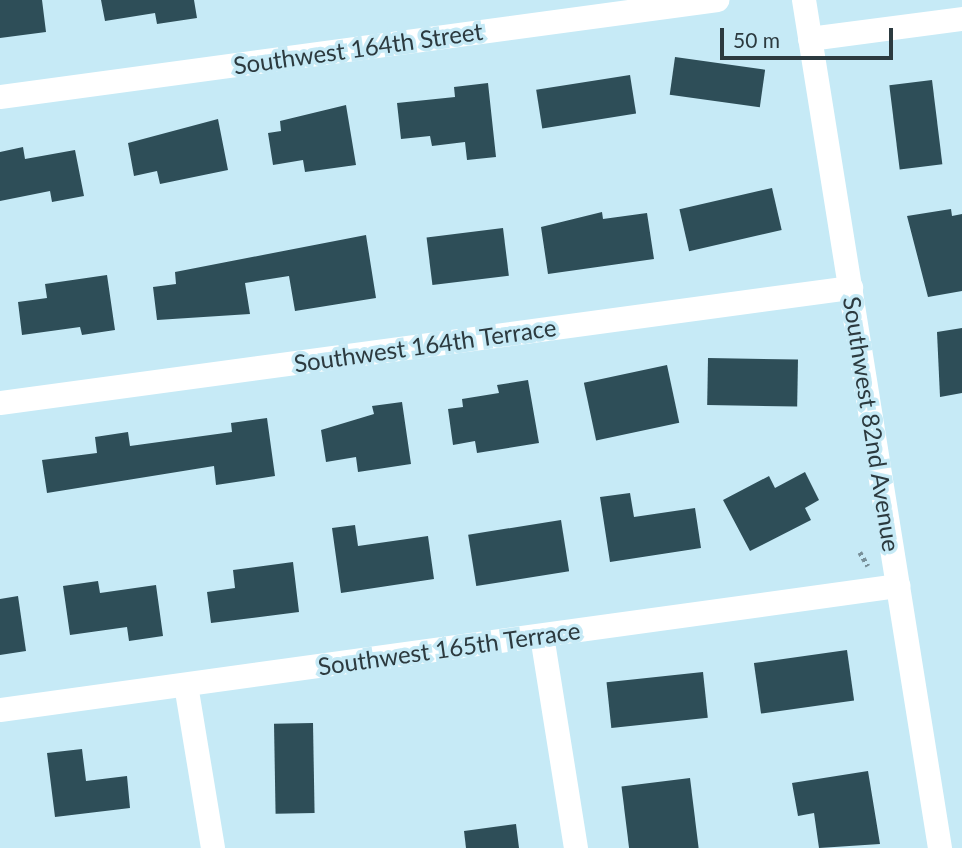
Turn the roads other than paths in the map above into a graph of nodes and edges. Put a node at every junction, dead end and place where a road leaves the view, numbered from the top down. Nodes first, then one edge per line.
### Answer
1 (717, 0) edge
2 (804, 0) edge
3 (962, 19) edge
4 (810, 39) junction
5 (0, 97) edge
6 (850, 288) junction
7 (0, 403) edge
8 (898, 586) junction
9 (542, 636) junction
10 (186, 685) junction
11 (0, 710) edge
12 (213, 848) edge
13 (576, 848) edge
14 (940, 848) edge

1 - 5 street, Southwest 164th Street
2 - 4 street, Southwest 82nd Avenue
3 - 4 street
4 - 6 street, Southwest 82nd Avenue
6 - 7 street, Southwest 164th Terrace
6 - 8 street, Southwest 82nd Avenue
8 - 9 street, Southwest 165th Terrace
8 - 14 street, Southwest 82nd Avenue
9 - 10 street, Southwest 165th Terrace
9 - 13 street
10 - 11 street, Southwest 165th Terrace
10 - 12 street

